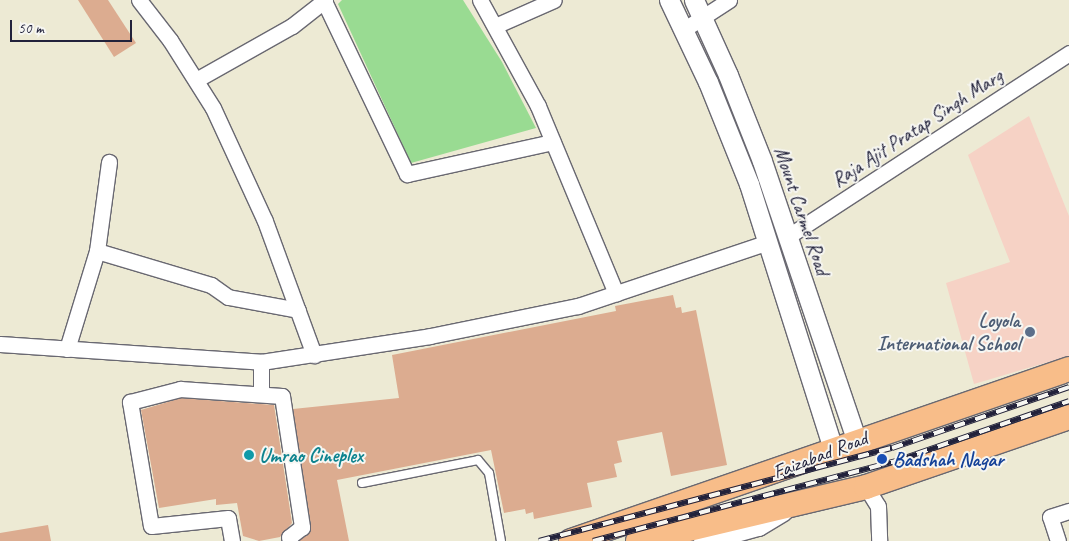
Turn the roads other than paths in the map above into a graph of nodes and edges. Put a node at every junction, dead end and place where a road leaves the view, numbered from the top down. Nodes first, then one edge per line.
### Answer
1 (139, 0) edge
2 (324, 0) edge
3 (480, 0) edge
4 (554, 0) edge
5 (669, 0) edge
6 (694, 0) edge
7 (729, 0) edge
8 (703, 17) junction
9 (495, 26) junction
10 (683, 30) junction
11 (1069, 52) edge
12 (196, 80) junction
13 (553, 142) junction
14 (110, 162) dead end
15 (787, 237) junction
16 (768, 242) junction
17 (97, 251) junction
18 (616, 293) junction
19 (298, 310) junction
20 (0, 344) edge
21 (67, 349) junction
22 (314, 355) junction
23 (261, 362) junction
24 (1069, 369) edge
25 (261, 394) junction
26 (1069, 417) edge
27 (857, 440) junction
28 (833, 449) junction
29 (362, 483) dead end
30 (866, 487) junction
31 (791, 506) junction
32 (1069, 511) edge
33 (232, 541) edge
34 (290, 541) edge
35 (501, 541) edge
36 (571, 541) edge
37 (638, 541) edge
38 (703, 541) edge
39 (879, 541) edge
40 (1058, 541) edge

1 - 12 street
2 - 12 street
2 - 13 street
3 - 9 street
4 - 9 street
5 - 10 street
6 - 8 street, Mount Carmel Road
7 - 8 street
8 - 10 street
8 - 15 street, Mount Carmel Road
9 - 13 street
10 - 16 street
11 - 15 street, Raja Ajit Pratap Singh Marg
12 - 19 street
13 - 18 street
14 - 17 street
15 - 27 street, Mount Carmel Road
16 - 18 street
16 - 28 street
17 - 19 street
17 - 21 street
18 - 22 street
19 - 22 street
20 - 21 street
21 - 23 street
22 - 23 street
23 - 25 street
24 - 27 main road, Faizabad Road
25 - 33 street
25 - 34 street
26 - 30 main road, Faizabad Road
27 - 28 main road, Faizabad Road
28 - 36 main road, Faizabad Road
29 - 35 lane
30 - 31 main road, Faizabad Road
30 - 39 street
31 - 37 main road
31 - 38 street, Faizabad Road
32 - 40 street

